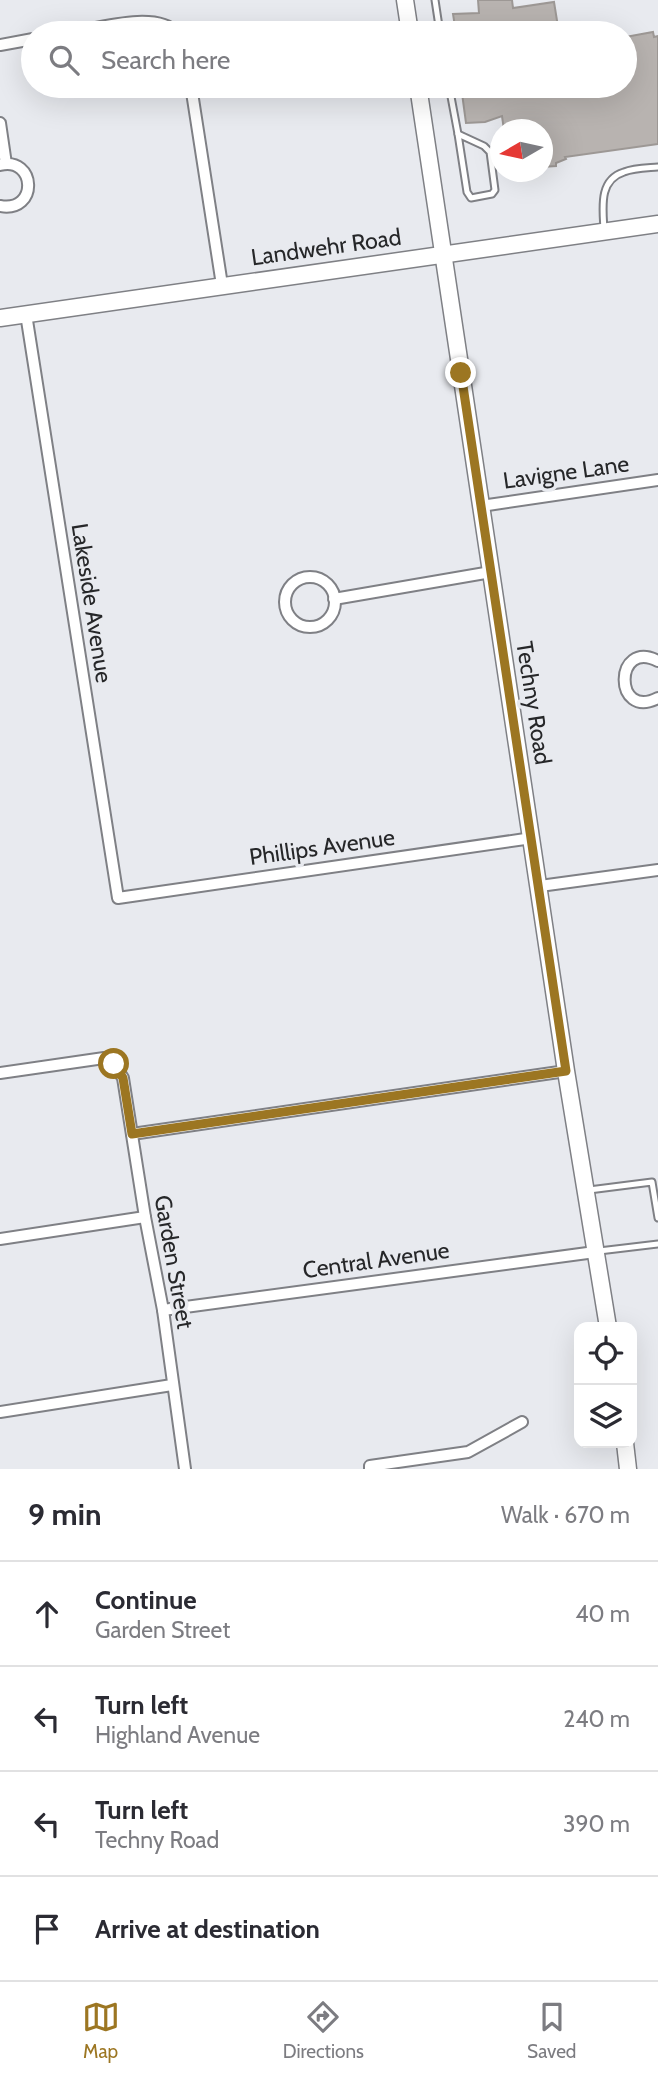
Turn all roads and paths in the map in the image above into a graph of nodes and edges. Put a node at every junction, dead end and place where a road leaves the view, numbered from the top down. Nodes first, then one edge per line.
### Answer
1 (405, 0) edge
2 (435, 0) edge
3 (408, 21) edge
4 (438, 21) edge
5 (21, 41) edge
6 (0, 45) edge
7 (193, 98) edge
8 (420, 98) edge
9 (451, 98) edge
10 (0, 123) edge
11 (458, 134) junction
12 (3, 165) edge
13 (658, 167) edge
14 (0, 206) edge
15 (658, 223) edge
16 (604, 231) junction
17 (443, 253) junction
18 (222, 285) junction
19 (26, 314) junction
20 (0, 318) edge
21 (658, 480) edge
22 (481, 506) junction
23 (491, 572) junction
24 (334, 599) junction
25 (658, 661) edge
26 (658, 698) edge
27 (532, 838) junction
28 (658, 870) edge
29 (540, 886) junction
30 (118, 898) joint
31 (566, 1071) junction
32 (0, 1073) edge
33 (132, 1134) junction
34 (586, 1191) junction
35 (145, 1217) junction
36 (658, 1218) edge
37 (0, 1239) edge
38 (658, 1244) edge
39 (595, 1252) junction
40 (163, 1310) junction
41 (607, 1322) edge
42 (172, 1385) junction
43 (0, 1412) edge
44 (522, 1422) dead end
45 (626, 1448) edge
46 (185, 1469) edge
47 (370, 1469) edge
48 (628, 1469) edge

1 - 3 main road
2 - 4 lane
5 - 6 street
7 - 18 street
8 - 17 main road, Techny Road
9 - 11 lane
10 - 12 street
11 - 11 lane
12 - 14 street
13 - 16 lane
15 - 16 main road, Landwehr Road
16 - 17 main road, Landwehr Road
17 - 18 main road, Landwehr Road
17 - 22 main road, Techny Road
18 - 19 main road, Landwehr Road
19 - 20 main road, Landwehr Road
19 - 30 street, Lakeside Avenue
21 - 22 street, Lavigne Lane
22 - 23 main road, Techny Road
23 - 24 street
23 - 27 main road, Techny Road
24 - 24 street
25 - 26 street
27 - 29 main road, Techny Road
27 - 30 street, Phillips Avenue
28 - 29 street
29 - 31 main road, Techny Road
31 - 33 street
31 - 34 main road, Techny Road
32 - 33 street, Garden Street
33 - 35 street, Garden Street
34 - 36 lane
34 - 39 main road, Techny Road
35 - 37 street
35 - 40 street, Garden Street
38 - 39 lane
39 - 40 street, Central Avenue
39 - 41 main road, Techny Road
40 - 42 street, Garden Street
42 - 43 street
42 - 46 street, Garden Street
44 - 47 street
45 - 48 main road

